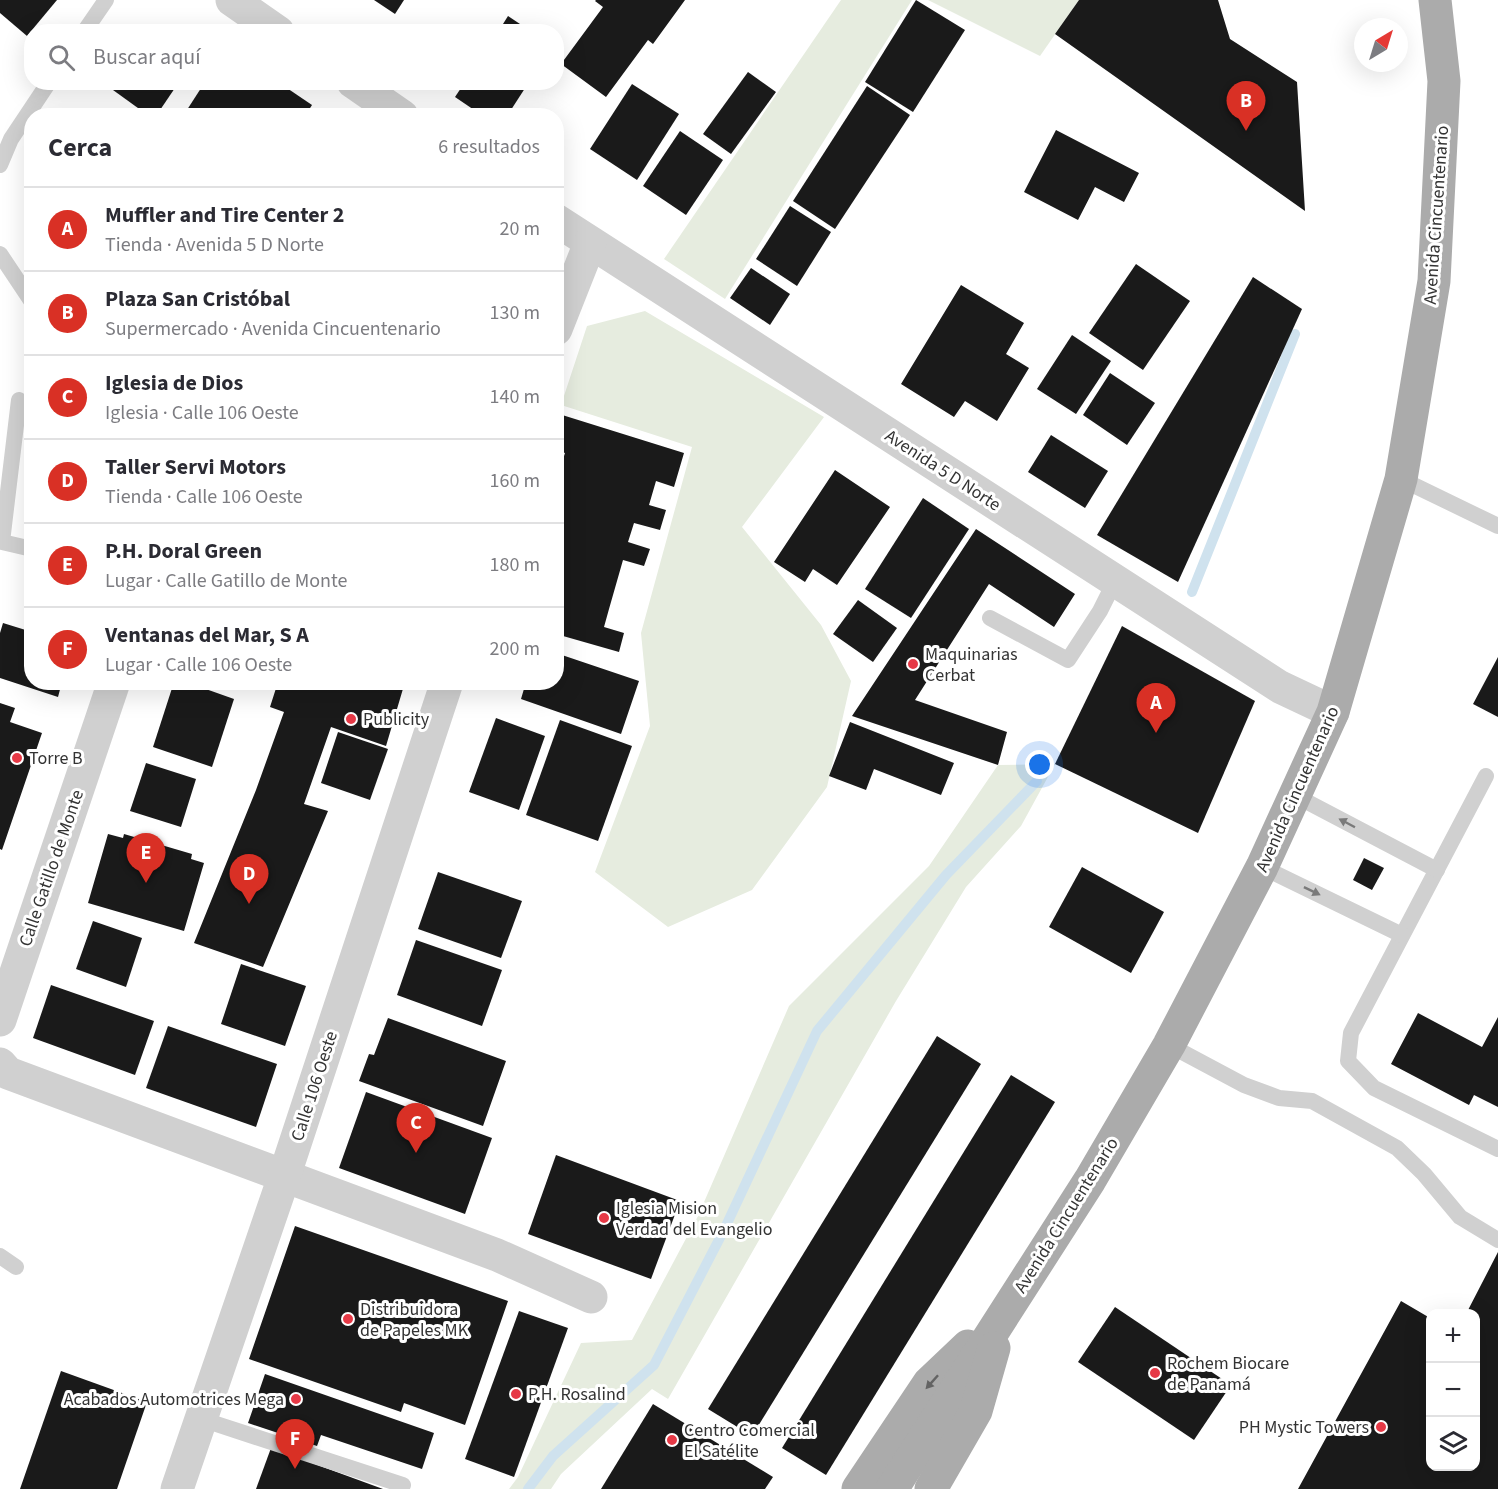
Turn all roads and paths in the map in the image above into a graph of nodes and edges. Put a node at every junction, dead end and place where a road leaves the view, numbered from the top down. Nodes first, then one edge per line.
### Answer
1 (105, 0) edge
2 (232, 0) edge
3 (1436, 0) edge
4 (89, 24) edge
5 (266, 24) edge
6 (44, 90) edge
7 (365, 90) edge
8 (32, 108) edge
9 (390, 108) edge
10 (24, 120) edge
11 (0, 165) edge
12 (564, 225) edge
13 (590, 243) junction
14 (0, 254) edge
15 (24, 291) edge
16 (564, 309) edge
17 (19, 400) dead end
18 (1401, 479) junction
19 (1498, 526) edge
20 (24, 547) edge
21 (1115, 581) junction
22 (990, 618) dead end
23 (111, 690) edge
24 (444, 690) edge
25 (1333, 712) junction
26 (1486, 776) dead end
27 (1296, 796) junction
28 (1263, 867) junction
29 (1437, 870) junction
30 (1402, 935) junction
31 (0, 1020) edge
32 (1169, 1045) junction
33 (0, 1064) edge
34 (1498, 1149) edge
35 (284, 1177) junction
36 (1498, 1240) edge
37 (0, 1256) edge
38 (16, 1267) dead end
39 (591, 1297) dead end
40 (1005, 1312) junction
41 (201, 1419) junction
42 (404, 1485) dead end
43 (177, 1489) edge
44 (858, 1489) edge
45 (892, 1489) edge
46 (931, 1489) edge

1 - 4 lane
2 - 5 street
3 - 18 main road, Avenida Cincuentenario
6 - 8 lane
7 - 9 street
10 - 11 lane
12 - 13 street, Avenida 5 D Norte
13 - 16 street
13 - 21 street, Avenida 5 D Norte
14 - 15 lane
17 - 20 lane
18 - 19 lane
18 - 25 main road, Avenida Cincuentenario
21 - 22 lane
21 - 25 street, Avenida 5 D Norte
23 - 31 street, Calle Gatillo de Monte
24 - 35 street, Calle 106 Oeste
25 - 27 main road, Avenida Cincuentenario
26 - 29 lane
27 - 28 main road, Avenida Cincuentenario
29 -> 27 lane
28 -> 30 lane
28 - 32 main road, Avenida Cincuentenario
29 - 30 lane
30 - 34 lane
32 - 36 lane
32 - 40 main road, Avenida Cincuentenario
33 - 35 street
35 - 39 street
35 - 41 street, Calle 106 Oeste
37 - 38 lane
40 -> 44 main road
40 - 45 main road, Avenida Cincuentenario
40 - 46 main road
41 - 42 lane
41 - 43 street, Calle 106 Oeste

